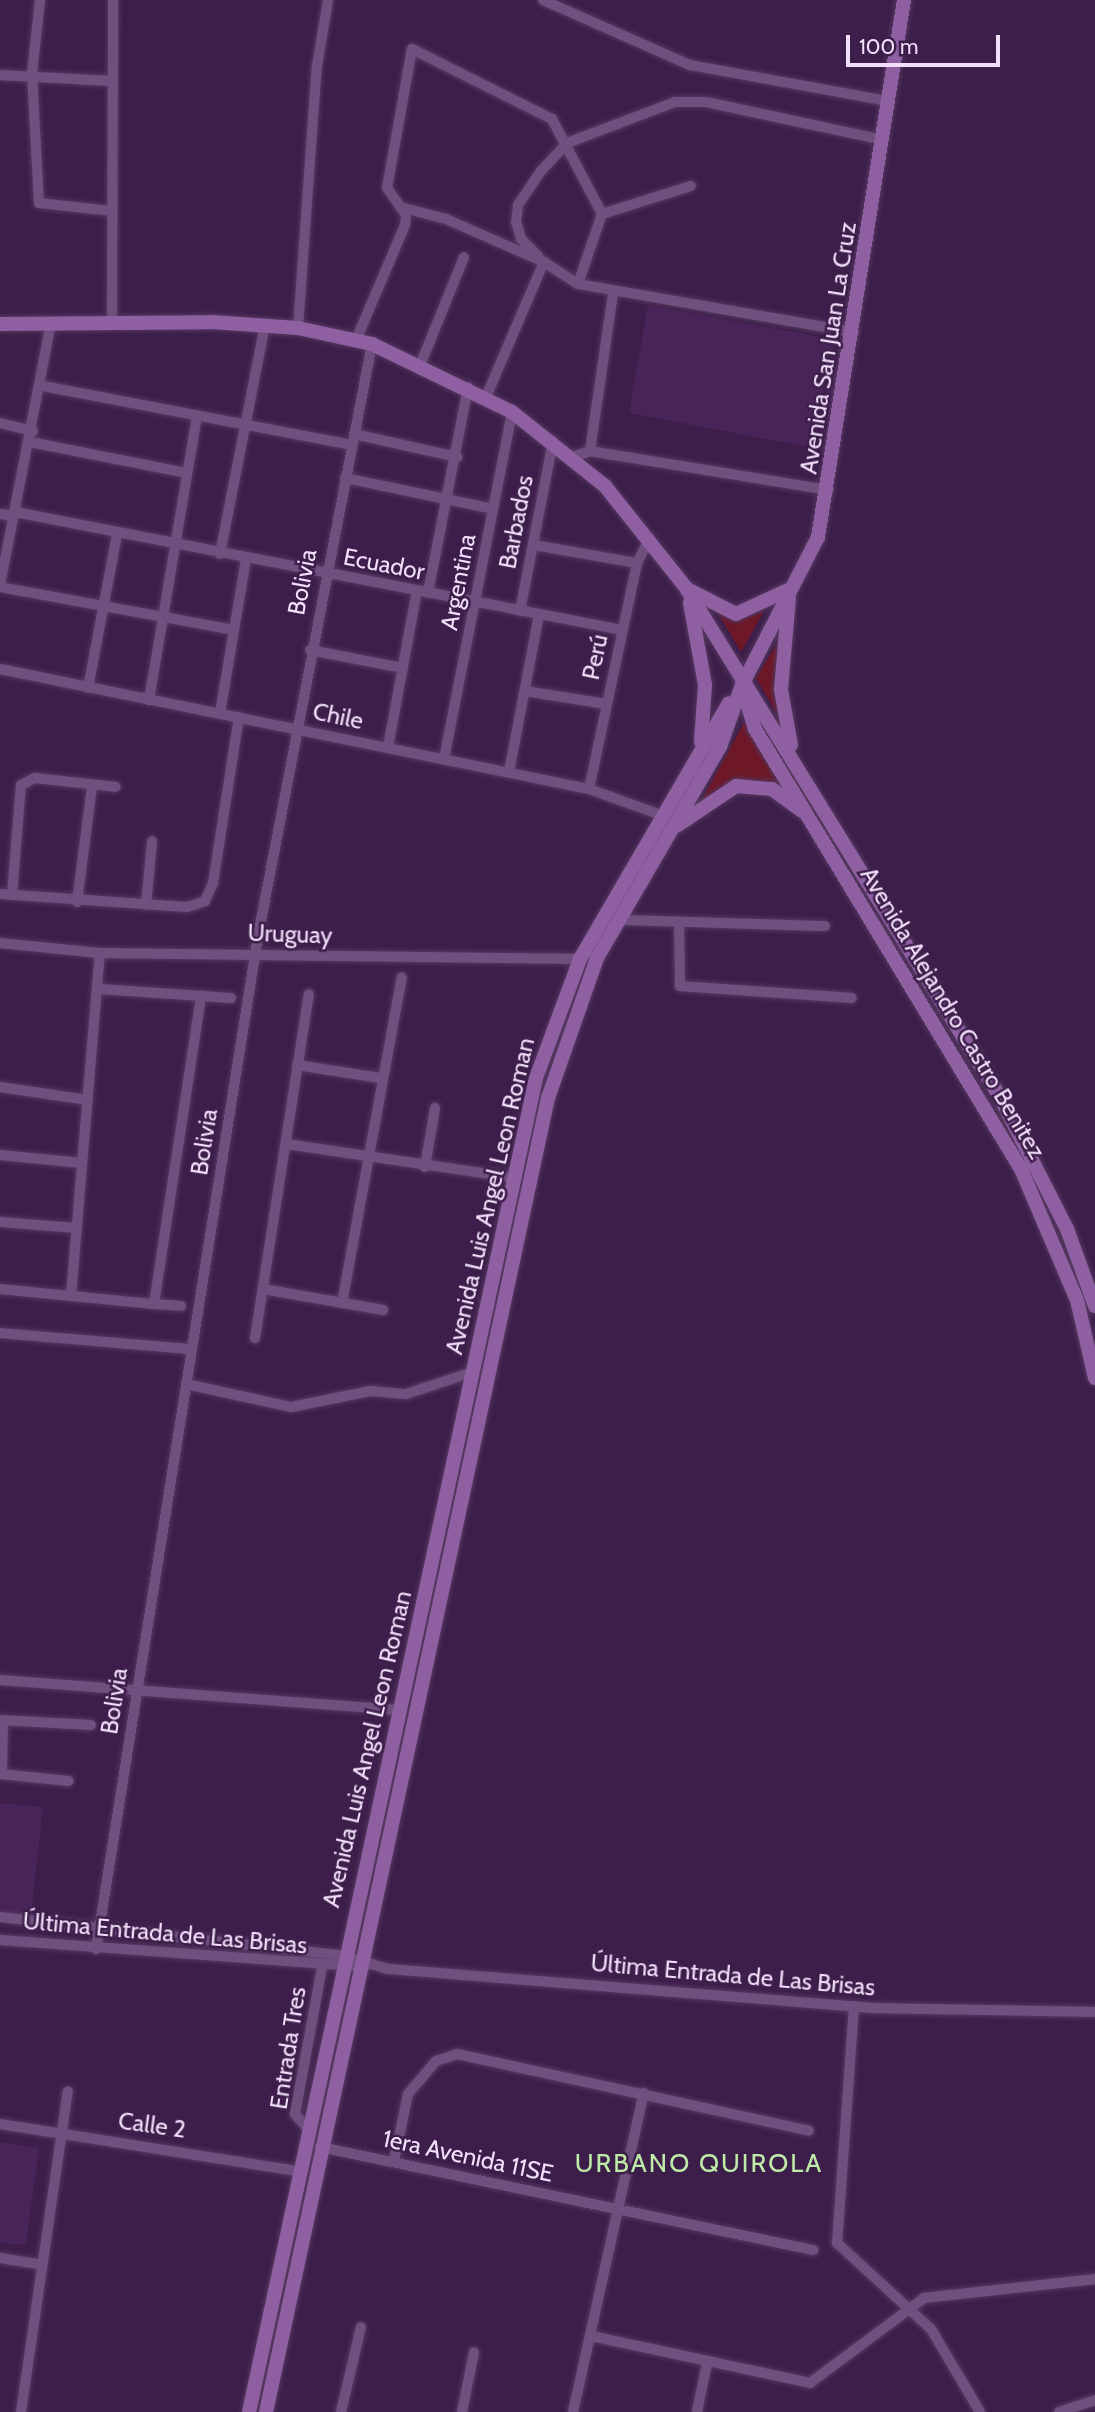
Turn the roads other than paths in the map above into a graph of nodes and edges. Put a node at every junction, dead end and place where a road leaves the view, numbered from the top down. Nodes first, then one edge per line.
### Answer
1 (40, 0) edge
2 (113, 0) edge
3 (328, 0) edge
4 (543, 0) edge
5 (904, 0) edge
6 (33, 74) junction
7 (0, 75) edge
8 (112, 80) junction
9 (888, 101) junction
10 (883, 140) junction
11 (567, 143) junction
12 (691, 186) dead end
13 (400, 207) junction
14 (111, 211) junction
15 (603, 214) junction
16 (464, 257) dead end
17 (544, 262) junction
18 (578, 284) junction
19 (613, 294) junction
20 (0, 324) edge
21 (112, 325) junction
22 (265, 325) junction
23 (50, 327) junction
24 (298, 328) junction
25 (854, 332) junction
26 (356, 340) junction
27 (372, 344) junction
28 (421, 363) junction
29 (43, 386) junction
30 (468, 387) junction
31 (486, 397) junction
32 (512, 412) junction
33 (197, 416) junction
34 (0, 424) edge
35 (248, 425) junction
36 (33, 431) junction
37 (354, 434) junction
38 (553, 441) junction
39 (30, 442) junction
40 (351, 445) junction
41 (590, 451) junction
42 (457, 457) junction
43 (572, 457) junction
44 (186, 473) junction
45 (345, 478) junction
46 (830, 490) junction
47 (447, 500) junction
48 (493, 509) junction
49 (0, 514) edge
50 (14, 514) junction
51 (117, 534) junction
52 (650, 538) junction
53 (172, 544) junction
54 (534, 545) junction
55 (220, 554) junction
56 (246, 559) junction
57 (637, 562) junction
58 (326, 574) junction
59 (0, 586) edge
60 (686, 588) junction
61 (790, 589) junction
62 (422, 592) junction
63 (475, 604) junction
64 (103, 606) junction
65 (520, 611) junction
66 (539, 615) junction
67 (162, 617) junction
68 (233, 630) junction
69 (622, 630) junction
70 (310, 650) junction
71 (403, 668) junction
72 (0, 669) edge
73 (742, 685) junction
74 (88, 688) junction
75 (525, 691) junction
76 (149, 699) junction
77 (606, 704) junction
78 (220, 713) junction
79 (239, 717) junction
80 (295, 728) junction
81 (388, 747) junction
82 (700, 748) junction
83 (444, 759) junction
84 (795, 759) junction
85 (509, 772) junction
86 (92, 787) junction
87 (116, 787) dead end
88 (589, 789) junction
89 (664, 816) junction
90 (809, 817) junction
91 (677, 826) junction
92 (152, 841) dead end
93 (0, 894) edge
94 (12, 894) junction
95 (77, 902) junction
96 (146, 905) junction
97 (620, 920) junction
98 (679, 922) junction
99 (825, 926) dead end
100 (0, 943) edge
101 (100, 953) junction
102 (256, 953) junction
103 (580, 960) junction
104 (402, 977) dead end
105 (97, 989) junction
106 (309, 994) dead end
107 (201, 996) junction
108 (231, 998) dead end
109 (852, 998) dead end
110 (297, 1065) junction
111 (380, 1078) junction
112 (0, 1087) edge
113 (88, 1100) junction
114 (435, 1108) dead end
115 (286, 1144) junction
116 (0, 1155) edge
117 (366, 1156) junction
118 (82, 1163) junction
119 (425, 1167) junction
120 (514, 1178) junction
121 (0, 1222) edge
122 (77, 1228) junction
123 (0, 1289) edge
124 (263, 1289) junction
125 (71, 1296) junction
126 (488, 1299) junction
127 (342, 1303) junction
128 (154, 1304) junction
129 (181, 1306) dead end
130 (1095, 1306) edge
131 (383, 1310) dead end
132 (0, 1333) edge
133 (255, 1338) dead end
134 (494, 1348) junction
135 (192, 1349) junction
136 (472, 1372) junction
137 (487, 1376) junction
138 (1095, 1378) edge
139 (186, 1384) junction
140 (467, 1396) junction
141 (468, 1465) junction
142 (0, 1680) edge
143 (138, 1686) junction
144 (399, 1710) junction
145 (1, 1720) edge
146 (91, 1725) dead end
147 (1, 1774) edge
148 (69, 1781) dead end
149 (0, 1917) edge
150 (98, 1929) junction
151 (0, 1940) edge
152 (96, 1949) junction
153 (355, 1963) junction
154 (323, 1968) junction
155 (854, 2006) junction
156 (1095, 2012) edge
157 (68, 2091) dead end
158 (644, 2093) junction
159 (0, 2124) edge
160 (308, 2129) junction
161 (809, 2131) dead end
162 (60, 2133) junction
163 (320, 2147) junction
164 (394, 2161) junction
165 (298, 2171) junction
166 (618, 2210) junction
167 (813, 2250) dead end
168 (0, 2258) edge
169 (39, 2264) junction
170 (1095, 2279) edge
171 (910, 2305) junction
172 (361, 2327) dead end
173 (591, 2336) junction
174 (474, 2352) dead end
175 (707, 2363) junction
176 (1095, 2400) edge
177 (21, 2412) edge
178 (249, 2412) edge
179 (266, 2412) edge
180 (341, 2412) edge
181 (462, 2412) edge
182 (573, 2412) edge
183 (697, 2412) edge
184 (980, 2412) edge
185 (1059, 2412) edge

1 - 6 street
2 - 8 street
3 - 24 street
4 - 9 street
5 - 9 main road, Avenida San Juan La Cruz
6 - 7 street
6 - 8 street
6 - 14 street
8 - 14 street
9 - 10 main road, Avenida San Juan La Cruz
10 - 11 street
10 - 25 main road, Avenida San Juan La Cruz
11 - 13 street
11 - 15 street
11 - 17 street
12 - 15 street
13 - 17 street
13 - 26 street
14 - 21 street
15 - 18 street
16 - 28 street
17 - 18 street
17 - 31 street
18 - 19 street
19 - 25 street
19 - 41 street
20 - 23 main road, Avenida Alejandro Castro Benitez
21 - 22 main road, Avenida Alejandro Castro Benitez
21 - 23 main road, Avenida Alejandro Castro Benitez
22 - 24 main road, Avenida Alejandro Castro Benitez
22 - 35 street
23 - 29 street
24 - 26 main road, Avenida Alejandro Castro Benitez
25 - 46 main road, Avenida San Juan La Cruz
26 - 27 main road, Avenida Alejandro Castro Benitez
27 - 28 main road, Avenida Alejandro Castro Benitez
27 - 37 street, Bolivia
28 - 30 main road, Avenida Alejandro Castro Benitez
29 - 33 street
29 - 36 street
30 - 31 main road, Avenida Alejandro Castro Benitez
30 - 42 street
31 - 32 main road, Avenida Alejandro Castro Benitez
32 - 38 main road, Avenida Alejandro Castro Benitez
32 - 48 street, Argentina
33 - 35 street
33 - 44 street
34 - 36 street
35 - 40 street
35 - 55 street
36 - 39 street
37 - 40 street, Bolivia
37 - 42 street
38 - 43 main road, Avenida Alejandro Castro Benitez
38 - 54 street, Barbados
39 - 44 street
39 - 50 street
40 - 45 street, Bolivia
41 - 43 street
41 - 46 street
42 - 47 street
43 - 52 main road, Avenida Alejandro Castro Benitez
44 - 53 street
45 - 47 street
45 - 58 street, Bolivia
46 - 61 main road, Avenida San Juan La Cruz
47 - 48 street
47 - 62 street
48 - 63 street, Argentina
49 - 50 street, Ecuador
50 - 51 street, Ecuador
50 - 59 street
51 - 53 street, Ecuador
51 - 64 street
52 - 57 street, Perú
52 - 60 main road, Avenida Alejandro Castro Benitez
53 - 55 street, Ecuador
53 - 67 street
54 - 57 street
54 - 65 street, Barbados
55 - 56 street, Ecuador
56 - 58 street, Ecuador
56 - 68 street
57 - 69 street, Perú
58 - 62 street, Ecuador
58 - 70 street, Bolivia
59 - 64 street
60 - 61 main road
60 - 73 main road, Avenida Alejandro Castro Benitez
60 - 82 main road
61 - 73 main road, Avenida San Juan La Cruz
61 - 84 main road
62 - 63 street, Ecuador
62 - 71 street
63 - 65 street, Ecuador
63 - 83 street, Argentina
64 - 67 street
64 - 74 street
65 - 66 street, Ecuador
66 - 69 street, Ecuador
66 - 75 street
67 - 68 street
67 - 76 street
68 - 78 street
69 - 77 street, Perú
70 - 71 street
70 - 80 street, Bolivia
71 - 81 street
72 - 74 street, Chile
73 - 82 main road, Avenida Luis Angel Leon Roman
73 - 84 main road, Avenida Alejandro Castro Benitez
73 - 90 main road, Avenida Alejandro Castro Benitez
73 - 91 main road, Avenida Luis Angel Leon Roman
74 - 76 street, Chile
75 - 77 street
75 - 85 street
76 - 78 street, Chile
77 - 88 street, Perú
78 - 79 street, Chile
79 - 80 street, Chile
79 - 96 street
80 - 81 street, Chile
80 - 102 street, Bolivia
81 - 83 street, Chile
82 - 89 main road, Avenida Luis Angel Leon Roman
83 - 85 street, Chile
84 - 130 main road, Avenida Alejandro Castro Benitez
85 - 88 street, Chile
86 - 87 street
86 - 94 street
86 - 95 street
88 - 89 street, Chile
89 - 103 main road, Avenida Luis Angel Leon Roman
90 - 91 main road
90 - 138 main road, Avenida Alejandro Castro Benitez
91 - 97 main road, Avenida Luis Angel Leon Roman
92 - 96 street
93 - 94 street
94 - 95 street
95 - 96 street
97 - 98 street
97 - 134 main road, Avenida Luis Angel Leon Roman
98 - 99 street
98 - 109 street
100 - 101 street, Uruguay
101 - 102 street, Uruguay
101 - 105 street
102 - 103 street, Uruguay
102 - 135 street, Bolivia
103 - 120 main road, Avenida Luis Angel Leon Roman
104 - 111 street
105 - 107 street
105 - 113 street
106 - 110 street
107 - 108 street
107 - 128 street
110 - 111 street
110 - 115 street
111 - 117 street
112 - 113 street
113 - 118 street
114 - 119 street
115 - 117 street
115 - 124 street
116 - 118 street
117 - 119 street
117 - 127 street
118 - 122 street
119 - 120 street
120 - 126 main road, Avenida Luis Angel Leon Roman
121 - 122 street
122 - 125 street
123 - 125 street
124 - 127 street
124 - 133 street
125 - 128 street
126 - 134 main road
126 - 136 main road, Avenida Luis Angel Leon Roman
127 - 131 street
128 - 129 street
132 - 135 street
134 - 137 main road, Avenida Luis Angel Leon Roman
135 - 139 street, Bolivia
136 - 137 main road
136 - 139 street
136 - 140 main road, Avenida Luis Angel Leon Roman
137 - 141 main road, Avenida Luis Angel Leon Roman
139 - 143 street, Bolivia
140 - 141 main road
140 - 144 main road, Avenida Luis Angel Leon Roman
141 - 153 main road, Avenida Luis Angel Leon Roman
142 - 143 street
143 - 144 street
143 - 150 street, Bolivia
144 - 153 main road, Avenida Luis Angel Leon Roman
145 - 146 street
145 - 147 street
147 - 148 street
149 - 150 street, Última Entrada de Las Brisas
150 - 152 street, Bolivia
150 - 153 street, Última Entrada de Las Brisas
151 - 152 street, Última Entrada de Las Brisas
152 - 154 street, Última Entrada de Las Brisas
153 - 154 street, Última Entrada de Las Brisas
153 - 155 street, Última Entrada de Las Brisas
153 - 160 main road, Avenida Luis Angel Leon Roman
153 - 163 main road, Avenida Luis Angel Leon Roman
154 - 160 street, Entrada Tres
155 - 156 street, Última Entrada de Las Brisas
155 - 171 street
157 - 162 street
158 - 161 street
158 - 164 street
158 - 166 street
159 - 162 street, Calle 2
160 - 165 main road, Avenida Luis Angel Leon Roman
162 - 165 street, Calle 2
162 - 169 street
163 - 164 street, 1era Avenida 11SE
163 - 179 main road, Avenida Luis Angel Leon Roman
164 - 166 street, 1era Avenida 11SE
165 - 178 main road, Avenida Luis Angel Leon Roman
166 - 167 street, 1era Avenida 11SE
166 - 173 street
168 - 169 street
169 - 177 street
170 - 171 street
171 - 175 street
171 - 184 street
172 - 180 street
173 - 175 street
173 - 182 street
174 - 181 street
175 - 183 street
176 - 185 street

